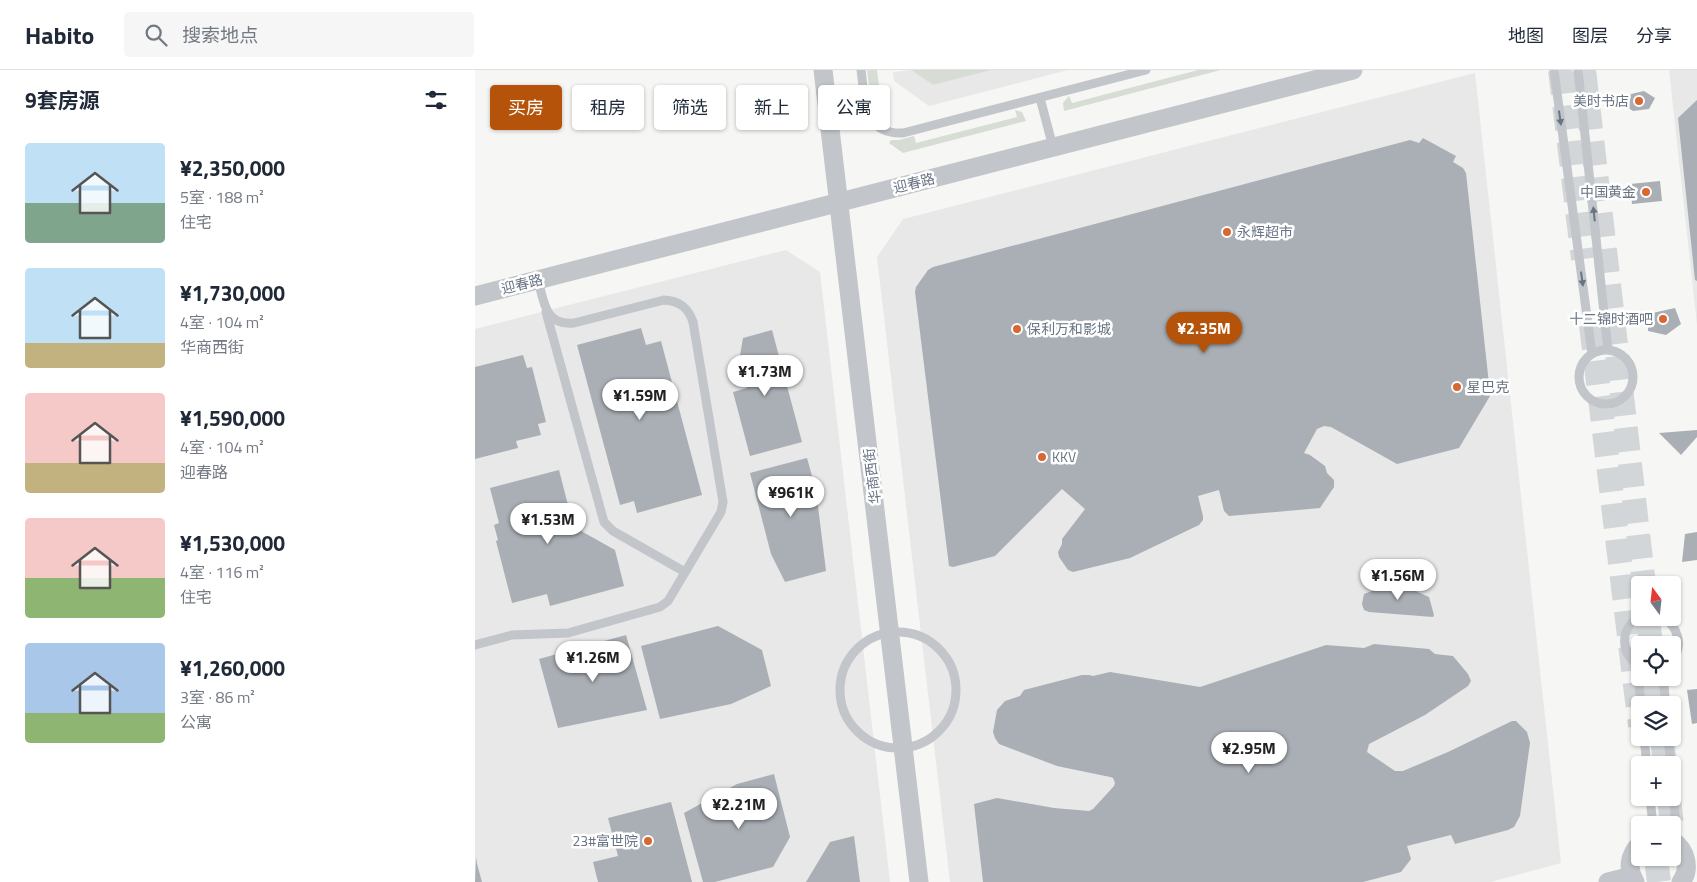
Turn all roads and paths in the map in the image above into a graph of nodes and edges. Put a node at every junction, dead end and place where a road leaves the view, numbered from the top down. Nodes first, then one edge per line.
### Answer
1 (823, 70) edge
2 (861, 70) edge
3 (1146, 70) edge
4 (1353, 70) edge
5 (1554, 70) edge
6 (1578, 70) edge
7 (1039, 98) junction
8 (1053, 147) junction
9 (840, 202) junction
10 (538, 280) junction
11 (475, 296) edge
12 (545, 306) junction
13 (1608, 350) junction
14 (1591, 354) junction
15 (685, 572) junction
16 (1631, 624) edge
17 (890, 633) junction
18 (475, 645) edge
19 (1631, 660) edge
20 (904, 748) junction
21 (1676, 806) edge
22 (1631, 857) edge
23 (1684, 863) edge
24 (1634, 879) edge
25 (919, 882) edge
26 (1607, 882) edge

1 - 9 street, 华商西街
2 - 7 lane
3 - 7 lane
4 - 8 street, 迎春路
5 -> 14 lane
13 -> 6 lane
7 - 8 lane
8 - 9 street, 迎春路
9 - 10 street, 迎春路
9 - 17 street, 华商西街
10 - 11 street, 迎春路
10 - 12 lane
12 - 15 lane
12 - 15 lane
13 - 14 lane
13 - 14 lane
15 - 18 lane
16 - 19 lane
17 - 20 street, 华商西街
17 - 20 lane
17 - 20 lane
20 - 25 street, 华商西街
21 - 23 lane
22 - 24 street
24 - 26 street

